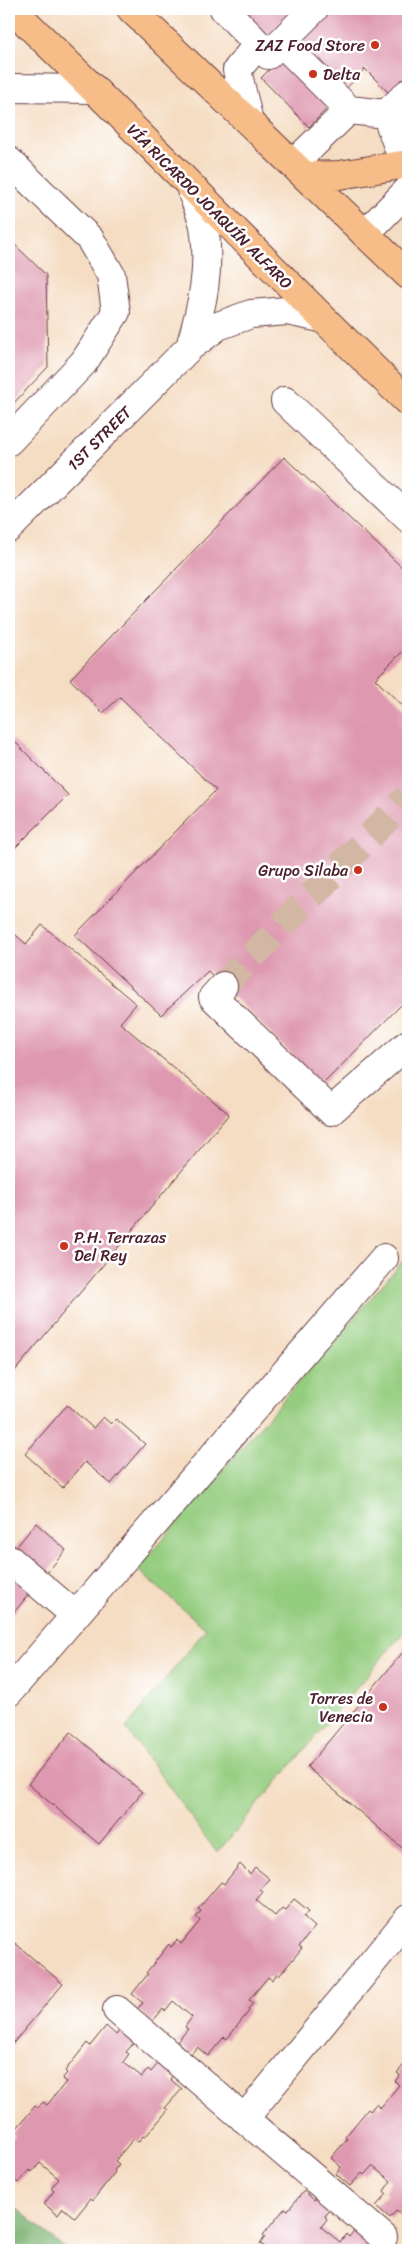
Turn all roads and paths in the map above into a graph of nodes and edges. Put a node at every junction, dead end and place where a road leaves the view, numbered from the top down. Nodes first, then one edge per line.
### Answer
1 (12, 9) edge
2 (131, 9) edge
3 (224, 9) edge
4 (314, 9) edge
5 (270, 43) junction
6 (9, 88) edge
7 (94, 88) junction
8 (408, 93) edge
9 (348, 110) junction
10 (386, 114) junction
11 (249, 122) junction
12 (9, 161) edge
13 (299, 170) junction
14 (407, 173) edge
15 (190, 187) junction
16 (365, 234) junction
17 (408, 275) edge
18 (321, 318) junction
19 (190, 347) junction
20 (285, 401) dead end
21 (408, 402) edge
22 (9, 441) edge
23 (408, 518) edge
24 (9, 528) edge
25 (223, 986) tunnel mouth
26 (408, 1044) edge
27 (384, 1258) dead end
28 (9, 1559) edge
29 (75, 1615) junction
30 (9, 1692) edge
31 (408, 1920) edge
32 (117, 2010) dead end
33 (244, 2119) junction
34 (383, 2237) dead end

1 - 7 main road, VÍA RICARDO JOAQUÍN ALFARO
2 - 11 main road
3 - 5 street
4 - 5 street
5 - 9 street
5 - 11 street
6 - 7 street
7 - 15 main road, VÍA RICARDO JOAQUÍN ALFARO
8 - 10 street
9 - 10 street
9 - 13 street
10 - 14 street
11 - 13 main road
12 - 22 street
13 - 14 main road
13 - 16 main road
14 - 16 street
15 - 18 main road, VÍA RICARDO JOAQUÍN ALFARO
15 - 19 street, 1ST STREET
16 - 17 main road
18 - 19 street, 1ST STREET
18 - 21 main road, VÍA RICARDO JOAQUÍN ALFARO
19 - 24 street, 1ST STREET
20 - 23 street
25 - 26 street
27 - 29 street
28 - 29 street
29 - 30 street
31 - 33 street
32 - 33 street
33 - 34 street

